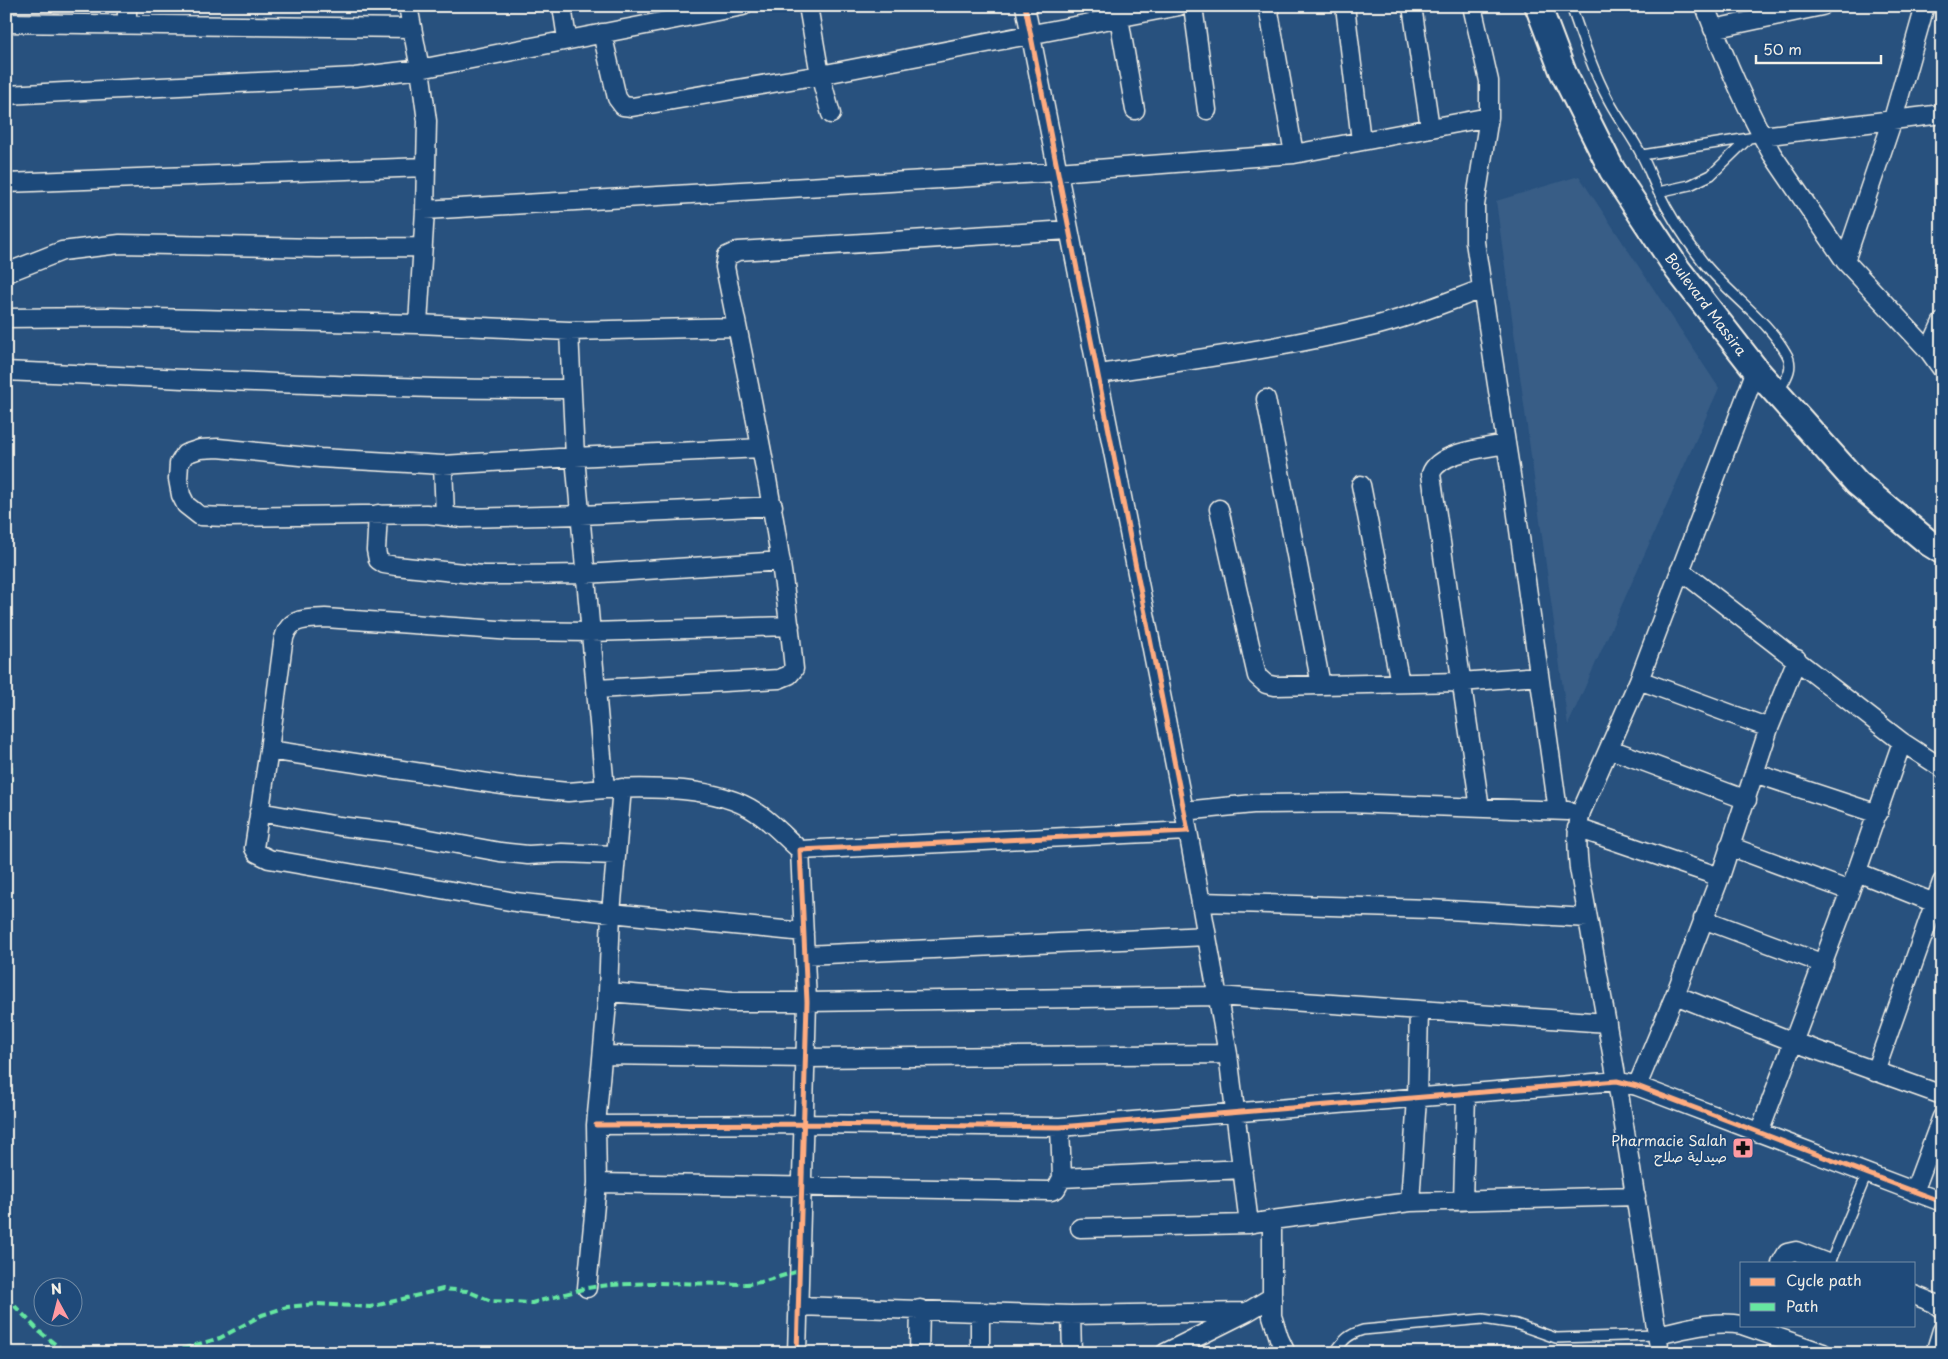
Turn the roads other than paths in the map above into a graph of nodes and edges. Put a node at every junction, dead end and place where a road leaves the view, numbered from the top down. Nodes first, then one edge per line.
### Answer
1 (127, 6) edge
2 (408, 6) edge
3 (562, 6) edge
4 (743, 6) edge
5 (808, 6) edge
6 (1024, 6) edge
7 (1179, 6) edge
8 (1193, 6) edge
9 (1268, 6) edge
10 (1345, 6) edge
11 (1412, 6) edge
12 (1472, 6) edge
13 (1538, 6) edge
14 (1570, 6) edge
15 (1705, 6) edge
16 (1925, 6) edge
17 (1812, 7) edge
18 (1120, 18) junction
19 (6, 23) edge
20 (127, 24) junction
21 (411, 28) junction
22 (1713, 28) junction
23 (602, 33) junction
24 (1030, 35) junction
25 (567, 40) junction
26 (420, 69) junction
27 (820, 74) junction
28 (6, 95) edge
29 (1135, 110) dead end
30 (1207, 110) dead end
31 (831, 114) dead end
32 (1942, 114) edge
33 (1489, 117) junction
34 (1893, 119) junction
35 (1430, 128) junction
36 (1756, 137) junction
37 (1361, 141) junction
38 (1294, 154) junction
39 (1642, 155) junction
40 (425, 167) junction
41 (1057, 172) junction
42 (6, 183) edge
43 (1658, 192) junction
44 (425, 210) junction
45 (1068, 230) junction
46 (423, 247) junction
47 (1846, 261) junction
48 (6, 274) edge
49 (1482, 289) junction
50 (6, 318) edge
51 (1942, 322) edge
52 (418, 324) junction
53 (737, 327) junction
54 (569, 331) junction
55 (1929, 351) junction
56 (1942, 369) edge
57 (1756, 370) junction
58 (6, 371) edge
59 (1099, 374) junction
60 (571, 389) junction
61 (1777, 394) junction
62 (1266, 399) dead end
63 (1506, 444) junction
64 (761, 448) junction
65 (575, 457) junction
66 (443, 465) junction
67 (1361, 485) dead end
68 (773, 506) junction
69 (1219, 509) dead end
70 (378, 514) junction
71 (581, 515) junction
72 (445, 516) junction
73 (1942, 551) edge
74 (780, 561) junction
75 (1680, 570) junction
76 (586, 574) junction
77 (790, 626) junction
78 (591, 632) junction
79 (1797, 660) junction
80 (1539, 676) junction
81 (1639, 680) junction
82 (1462, 682) junction
83 (1400, 683) junction
84 (1321, 685) junction
85 (596, 690) junction
86 (1770, 728) junction
87 (1902, 742) junction
88 (1610, 749) junction
89 (269, 750) junction
90 (1942, 768) edge
91 (1754, 774) junction
92 (614, 789) junction
93 (1747, 800) junction
94 (1480, 808) junction
95 (1184, 811) junction
96 (1558, 811) junction
97 (259, 812) junction
98 (1878, 814) junction
99 (1579, 820) junction
100 (1188, 832) junction
101 (1729, 846) junction
102 (800, 850) junction
103 (615, 855) junction
104 (1857, 872) junction
105 (1720, 878) junction
106 (1942, 882) edge
107 (1850, 891) junction
108 (1201, 902) junction
109 (1938, 904) edge
110 (611, 913) junction
111 (1588, 918) junction
112 (1703, 919) junction
113 (804, 932) junction
114 (1207, 936) junction
115 (805, 955) junction
116 (1824, 964) junction
117 (608, 992) junction
118 (1675, 995) junction
119 (1218, 996) junction
120 (807, 1002) junction
121 (1419, 1010) junction
122 (1607, 1023) junction
123 (1794, 1042) junction
124 (1228, 1054) junction
125 (603, 1055) junction
126 (806, 1058) junction
127 (1875, 1072) junction
128 (1617, 1082) junction
129 (1637, 1086) junction
130 (1466, 1094) junction
131 (1942, 1095) edge
132 (1417, 1098) junction
133 (1237, 1114) junction
134 (1942, 1117) edge
135 (804, 1124) junction
136 (596, 1125) junction
137 (1060, 1127) junction
138 (1759, 1133) junction
139 (1243, 1169) junction
140 (1867, 1174) junction
141 (1062, 1178) junction
142 (597, 1184) junction
143 (803, 1188) junction
144 (1914, 1192) junction
145 (1636, 1196) junction
146 (1464, 1201) junction
147 (1410, 1202) junction
148 (1942, 1202) edge
149 (1272, 1220) junction
150 (1249, 1224) junction
151 (1080, 1228) dead end
152 (1782, 1262) edge
153 (1825, 1262) edge
154 (1828, 1262) edge
155 (587, 1288) dead end
156 (1272, 1296) junction
157 (1916, 1296) edge
158 (798, 1306) junction
159 (1942, 1308) edge
160 (920, 1310) junction
161 (980, 1312) junction
162 (1247, 1312) junction
163 (1071, 1315) junction
164 (1740, 1325) edge
165 (1749, 1326) edge
166 (1942, 1330) edge
167 (1657, 1335) junction
168 (797, 1353) edge
169 (919, 1353) edge
170 (980, 1353) edge
171 (1072, 1353) edge
172 (1165, 1353) edge
173 (1286, 1353) edge
174 (1334, 1353) edge
175 (1660, 1353) edge
176 (1823, 1353) edge
177 (1936, 1353) edge

1 - 20 street
2 - 21 street
3 - 25 street
4 - 23 street
5 - 27 street
6 - 24 street
7 - 18 street
8 - 30 street
9 - 38 street
10 - 37 street
11 - 35 street
12 - 33 street
13 - 57 main road, Boulevard Massira
14 - 39 lane
15 - 22 street
16 - 34 street
17 - 22 street
18 - 24 street
18 - 29 street
19 - 20 street
20 - 21 street
21 - 26 street
22 - 36 street
23 - 25 street
23 - 27 street
24 - 27 street
24 - 41 street
25 - 26 street
26 - 28 street
26 - 40 street
27 - 31 street
32 - 34 street
33 - 35 street
33 - 49 street
34 - 36 street
34 - 47 street
35 - 37 street
36 - 39 lane
36 - 43 lane
36 - 47 street
37 - 38 street
38 - 41 street
39 - 43 lane
40 - 42 street
40 - 44 street
41 - 44 street
41 - 45 street
43 - 61 lane
44 - 46 street
45 - 53 street
45 - 59 street
46 - 48 street
46 - 52 street
47 - 55 street
49 - 59 street
49 - 63 street
50 - 52 street
51 - 55 street
52 - 54 street
53 - 54 street
53 - 64 street
54 - 60 street
55 - 56 street
57 - 61 main road, Boulevard Massira
57 - 75 street
58 - 60 street
59 - 95 street
60 - 65 street
61 - 73 main road, Boulevard Massira
62 - 84 street
63 - 80 street
63 - 82 street
64 - 65 street
64 - 68 street
65 - 66 street
65 - 71 street
66 - 70 street
66 - 72 street
67 - 83 street
68 - 71 street
68 - 74 street
69 - 84 street
70 - 72 street
70 - 76 street
71 - 72 street
71 - 76 street
74 - 76 street
74 - 77 street
75 - 79 street
75 - 81 street
76 - 78 street
77 - 78 street
77 - 85 street
78 - 85 street
78 - 89 street
79 - 86 street
79 - 87 street
80 - 82 street
80 - 96 street
81 - 86 street
81 - 88 street
82 - 83 street
82 - 94 street
83 - 84 street
85 - 92 street
86 - 91 street
87 - 90 street
87 - 98 street
88 - 93 street
88 - 99 street
89 - 92 street
89 - 97 street
91 - 93 street
91 - 98 street
92 - 102 street
92 - 103 street
93 - 101 street
94 - 95 street
94 - 96 street
95 - 100 street
96 - 99 street
97 - 103 street
97 - 110 street
98 - 104 street
99 - 105 street
99 - 111 street
100 - 102 street
100 - 108 street
101 - 105 street
101 - 107 street
102 - 113 street
103 - 110 street
104 - 107 street
104 - 109 street
105 - 112 street
106 - 109 street
107 - 116 street
108 - 111 street
108 - 114 street
109 - 127 street
110 - 113 street
110 - 117 street
111 - 122 street
112 - 116 street
112 - 118 street
113 - 115 street
114 - 115 street
114 - 119 street
115 - 120 street
116 - 123 street
117 - 120 street
117 - 125 street
118 - 123 street
118 - 129 street
119 - 120 street
119 - 121 street
119 - 124 street
120 - 126 street
121 - 122 street
121 - 132 street
122 - 128 street
123 - 127 street
123 - 138 street
124 - 126 street
124 - 133 street
125 - 126 street
125 - 136 street
126 - 135 street
127 - 131 street
128 - 129 street
128 - 130 street
128 - 145 street
129 - 138 street
130 - 132 street
130 - 146 street
132 - 133 street
132 - 147 street
133 - 137 street
133 - 139 street
134 - 144 street
135 - 136 street
135 - 137 street
135 - 143 street
136 - 142 street
137 - 141 street
138 - 140 street
139 - 141 street
139 - 150 street
140 - 144 street
140 - 154 lane
141 - 143 street
142 - 143 street
142 - 155 street
143 - 158 street
144 - 148 street
145 - 146 street
145 - 167 street
146 - 147 street
147 - 149 street
149 - 150 street
149 - 156 street
150 - 151 street
152 - 153 street
156 - 162 street
156 - 173 street
157 - 159 street
158 - 160 street
158 - 168 street
160 - 161 street
160 - 169 street
161 - 163 street
161 - 170 street
162 - 163 street
162 - 172 street
163 - 171 street
164 - 167 street
165 - 176 street
166 - 177 street
167 - 174 lane
167 - 175 street

